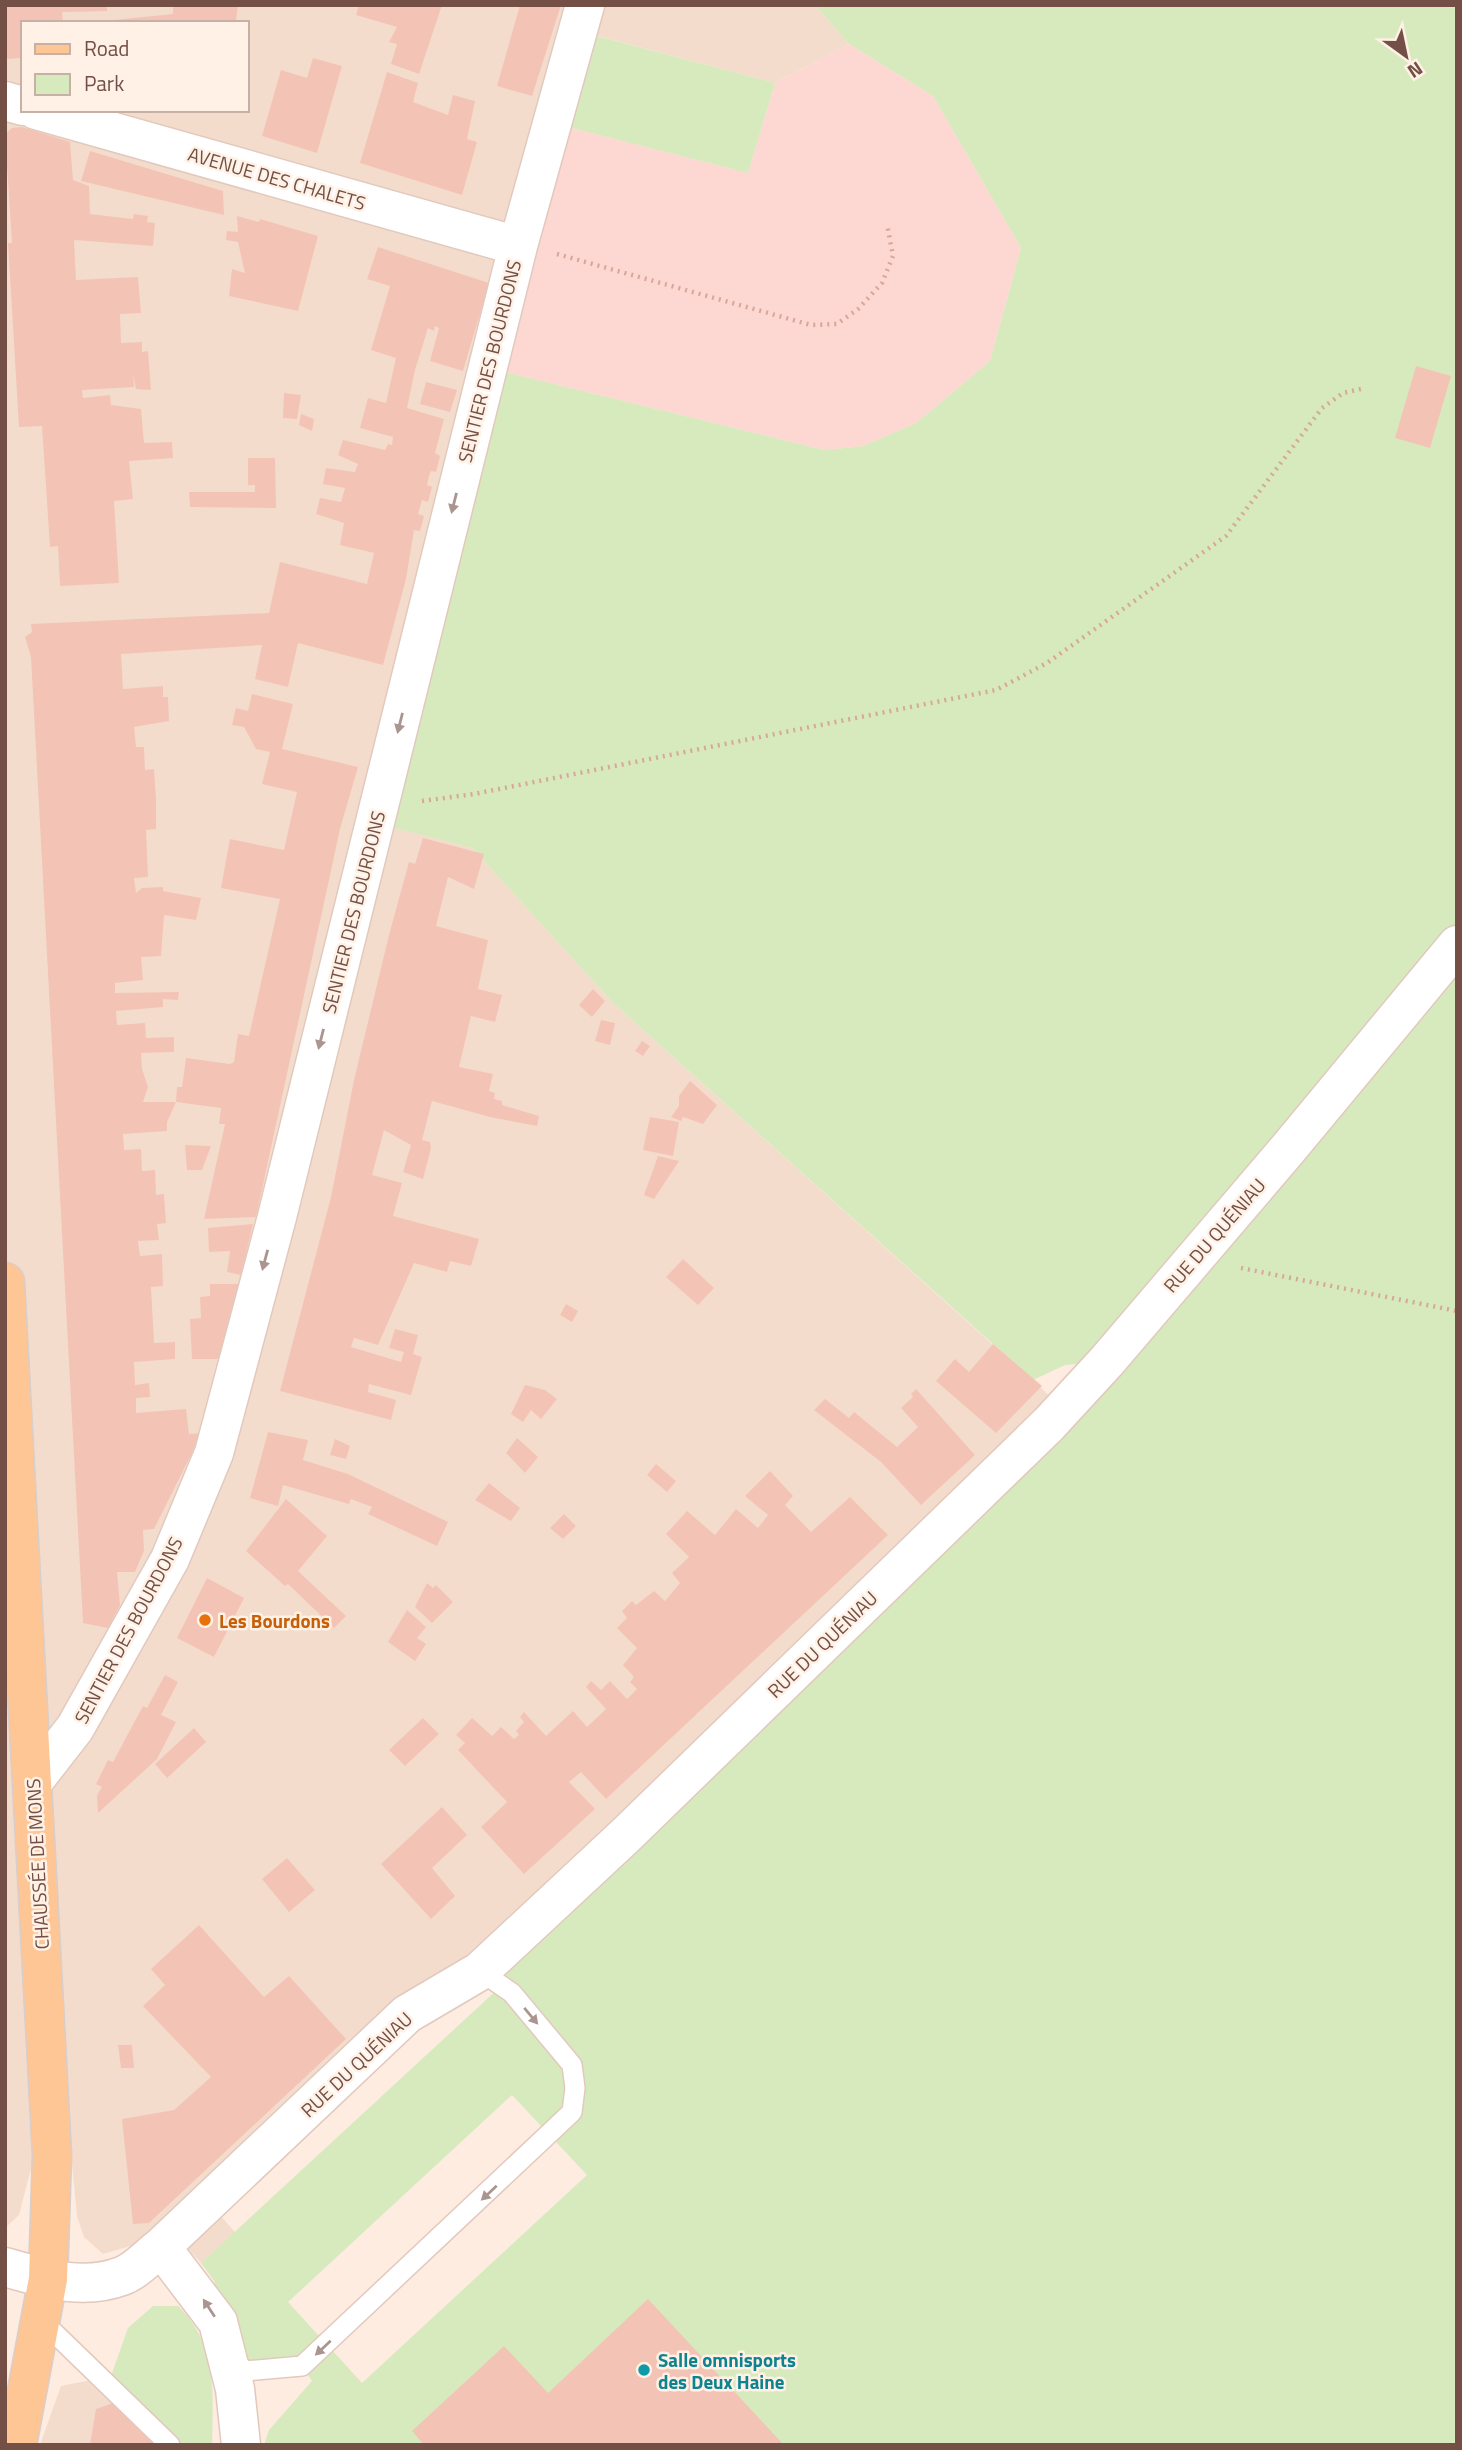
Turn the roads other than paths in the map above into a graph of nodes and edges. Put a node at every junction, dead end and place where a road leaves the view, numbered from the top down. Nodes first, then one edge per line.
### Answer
1 (585, 5) edge
2 (43, 112) edge
3 (518, 246) junction
4 (1457, 946) edge
5 (5, 1282) edge
6 (33, 1782) junction
7 (480, 1972) junction
8 (161, 2247) junction
9 (5, 2267) edge
10 (48, 2280) junction
11 (40, 2319) junction
12 (229, 2354) junction
13 (17, 2445) edge
14 (170, 2445) edge
15 (241, 2445) edge

1 - 3 street, SENTIER DES BOURDONS
2 - 3 street, AVENUE DES CHALETS
3 -> 6 street, SENTIER DES BOURDONS
4 - 7 street, RUE DU QUÉNIAU
5 - 6 main road, CHAUSSÉE DE MONS
6 - 10 main road, CHAUSSÉE DE MONS
7 - 8 street, RUE DU QUÉNIAU
7 -> 12 lane
8 - 10 street, RUE DU QUÉNIAU
12 -> 8 street
9 - 10 street
10 - 11 main road, CHAUSSÉE DE MONS
11 - 13 main road, CHAUSSÉE DE MONS
11 - 14 lane
12 - 15 street

